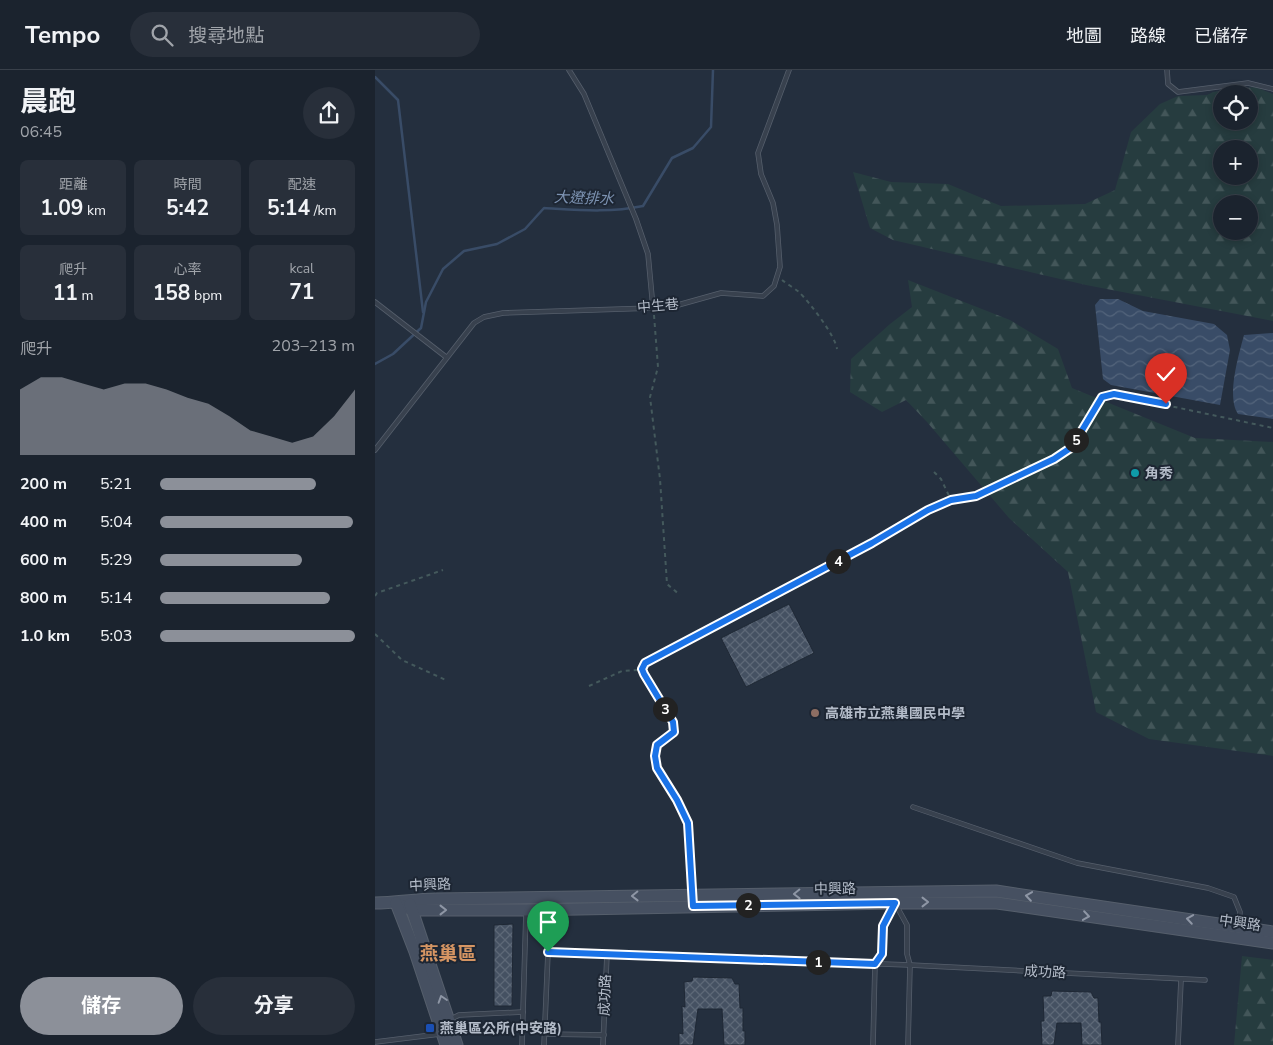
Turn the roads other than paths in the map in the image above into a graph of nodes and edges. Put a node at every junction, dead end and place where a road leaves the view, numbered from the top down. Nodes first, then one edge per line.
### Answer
1 (569, 70) edge
2 (789, 70) edge
3 (1167, 70) edge
4 (1273, 89) edge
5 (375, 302) edge
6 (653, 308) junction
7 (447, 357) junction
8 (375, 450) edge
9 (826, 568) road end
10 (913, 807) dead end
11 (895, 897) junction
12 (693, 901) junction
13 (375, 903) edge
14 (396, 903) junction
15 (411, 905) junction
16 (526, 910) junction
17 (1238, 932) junction
18 (1273, 932) edge
19 (1273, 943) edge
20 (607, 954) junction
21 (875, 964) junction
22 (910, 965) junction
23 (1181, 980) junction
24 (1205, 980) dead end
25 (523, 1012) junction
26 (448, 1029) junction
27 (545, 1034) junction
28 (603, 1035) junction
29 (375, 1042) edge
30 (446, 1045) edge
31 (457, 1045) edge
32 (522, 1045) edge
33 (544, 1045) edge
34 (603, 1045) edge
35 (873, 1045) edge
36 (908, 1045) edge
37 (1178, 1045) edge

1 - 6 lane
2 - 6 lane, 中生巷
3 - 4 lane
5 - 7 lane
6 - 7 lane, 中生巷
7 - 8 lane, 中生巷
9 - 12 lane
10 - 17 lane
11 - 12 main road, 中興路
11 - 17 main road, 中興路
11 - 21 lane
11 - 22 lane
12 -> 15 main road, 中興路
12 - 16 main road, 中興路
13 - 14 main road, 中興路
14 - 15 main road, 中興路
14 - 26 main road
15 -> 16 main road, 中興路
26 -> 15 main road
16 - 25 lane
17 - 18 main road, 中興路
17 - 19 main road, 中興路
20 - 21 lane, 成功路
20 - 27 lane, 成功路
20 - 28 lane, 成功路
21 - 22 lane, 成功路
21 - 35 lane
22 - 23 lane, 成功路
22 - 36 lane
23 - 24 lane, 成功路
23 - 37 lane
25 - 26 lane
25 - 32 lane
26 - 29 lane
26 - 30 main road
26 - 31 main road
27 - 28 lane, 成功路
27 - 33 lane, 成功路
28 - 34 lane, 成功路

